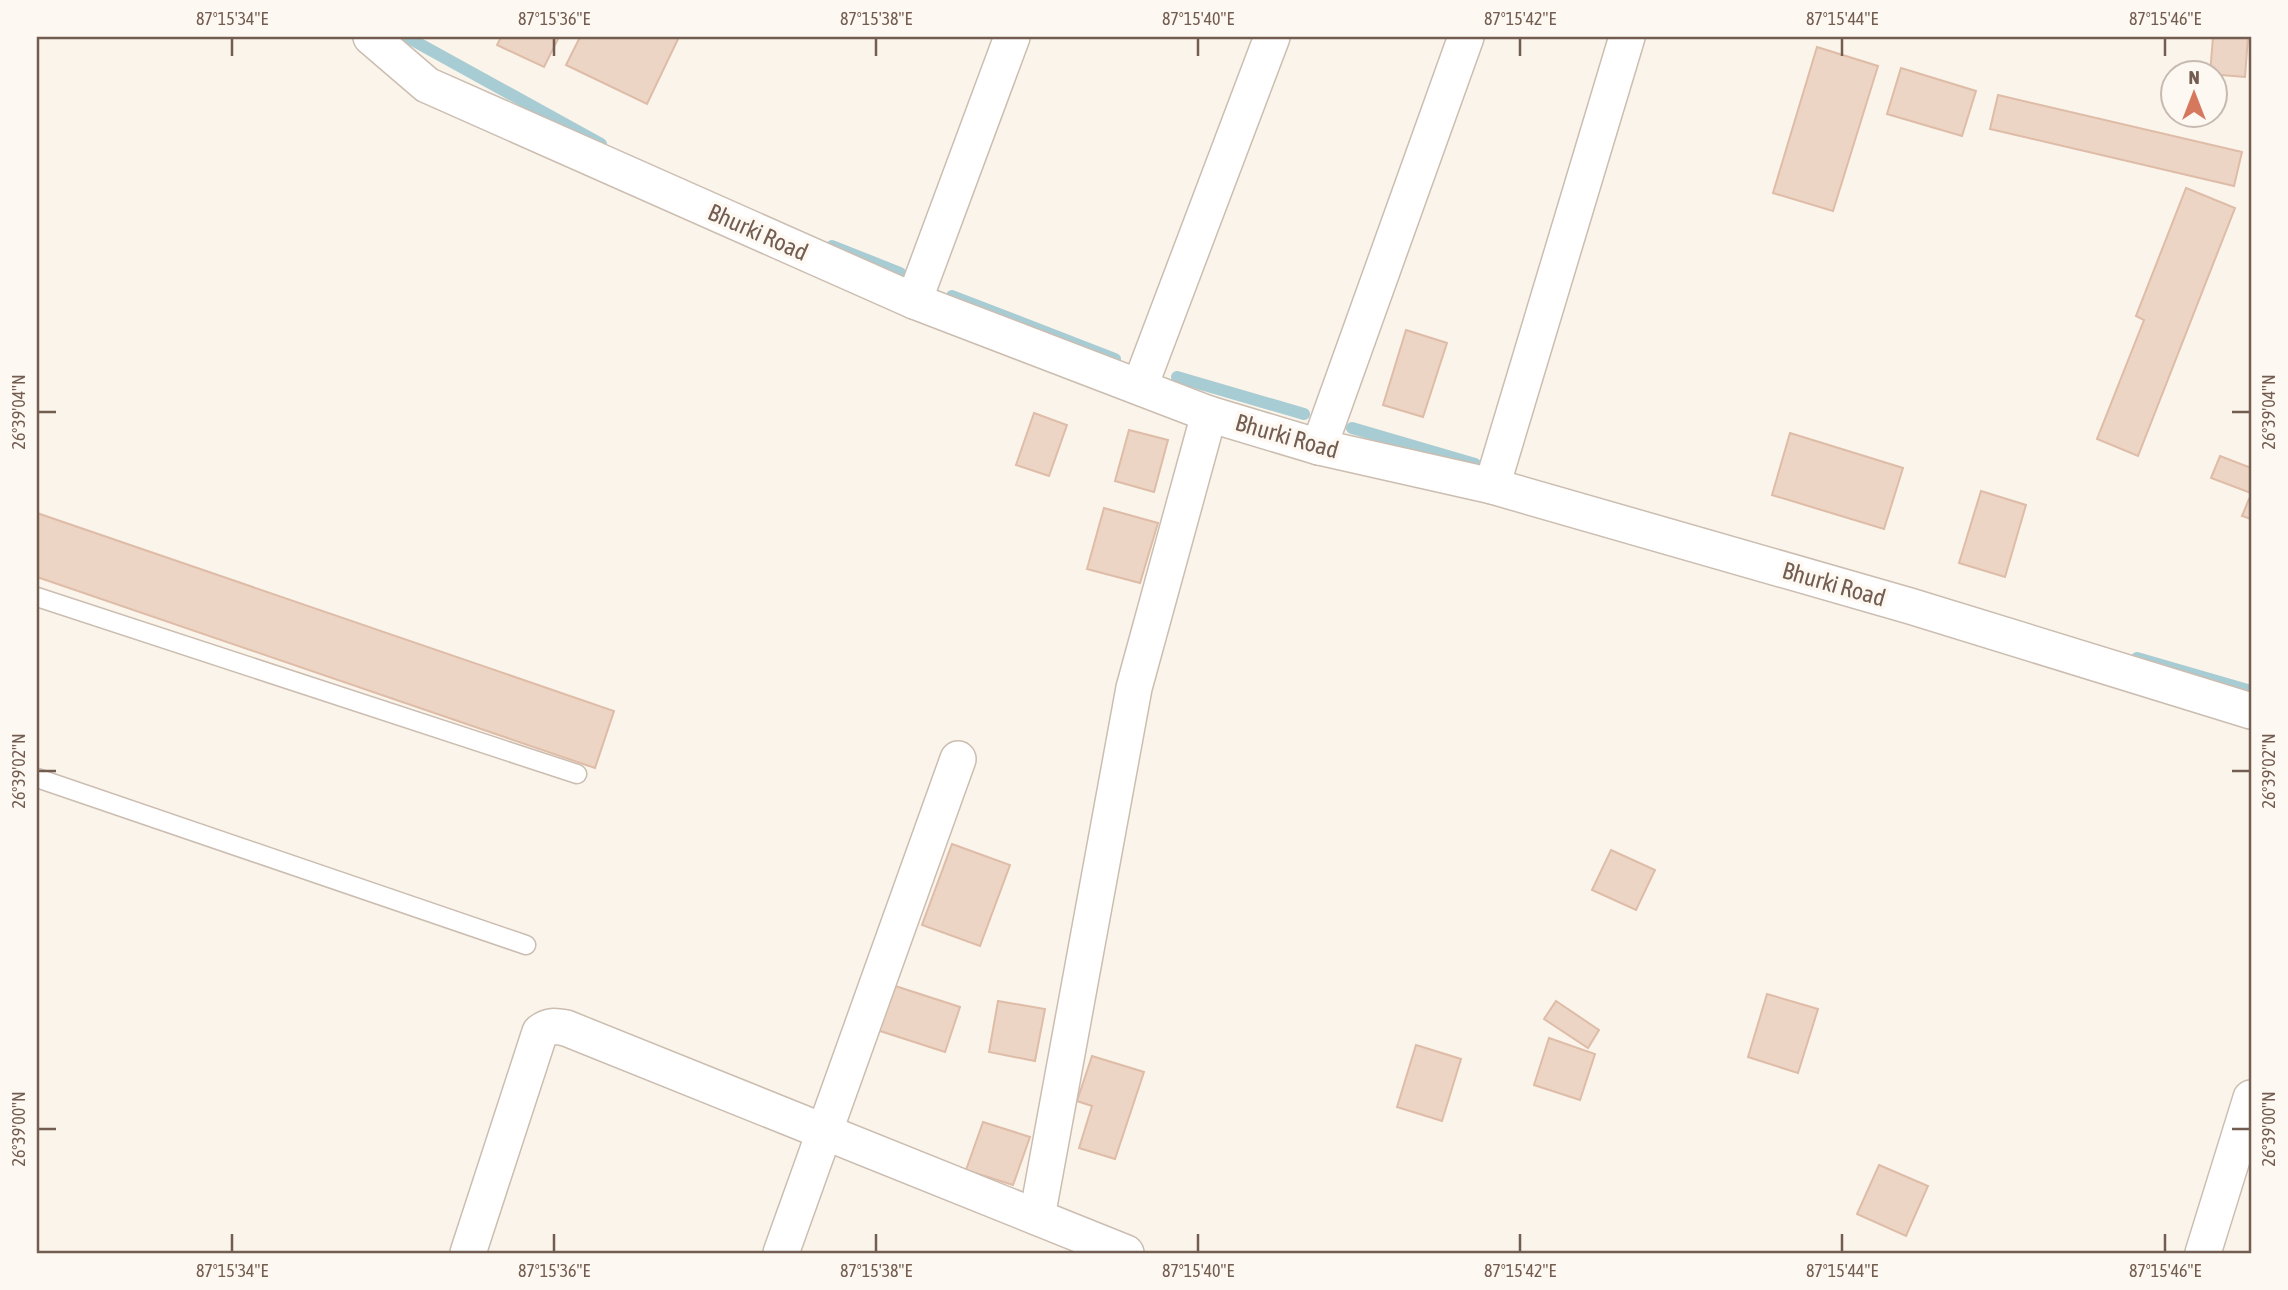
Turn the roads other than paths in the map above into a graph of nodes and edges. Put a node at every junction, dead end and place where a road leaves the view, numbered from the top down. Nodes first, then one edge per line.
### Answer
1 (371, 37) edge
2 (1012, 37) edge
3 (1272, 37) edge
4 (1466, 37) edge
5 (1627, 37) edge
6 (914, 301) junction
7 (1140, 386) junction
8 (1209, 414) junction
9 (1320, 447) junction
10 (1492, 486) junction
11 (37, 597) edge
12 (2251, 711) edge
13 (958, 759) dead end
14 (577, 774) dead end
15 (37, 778) edge
16 (526, 945) dead end
17 (2251, 1098) edge
18 (824, 1132) junction
19 (1037, 1217) junction
20 (468, 1253) edge
21 (781, 1253) edge
22 (1126, 1253) edge
23 (2203, 1253) edge

1 - 6 street, Bhurki Road
2 - 6 street
3 - 7 street
4 - 9 street
5 - 10 street
6 - 7 street, Bhurki Road
7 - 8 street, Bhurki Road
8 - 9 street, Bhurki Road
8 - 19 street
9 - 10 street, Bhurki Road
10 - 12 street, Bhurki Road
11 - 14 lane
13 - 18 street
15 - 16 lane
17 - 23 street
18 - 19 street
18 - 20 street
18 - 21 street
19 - 22 street

